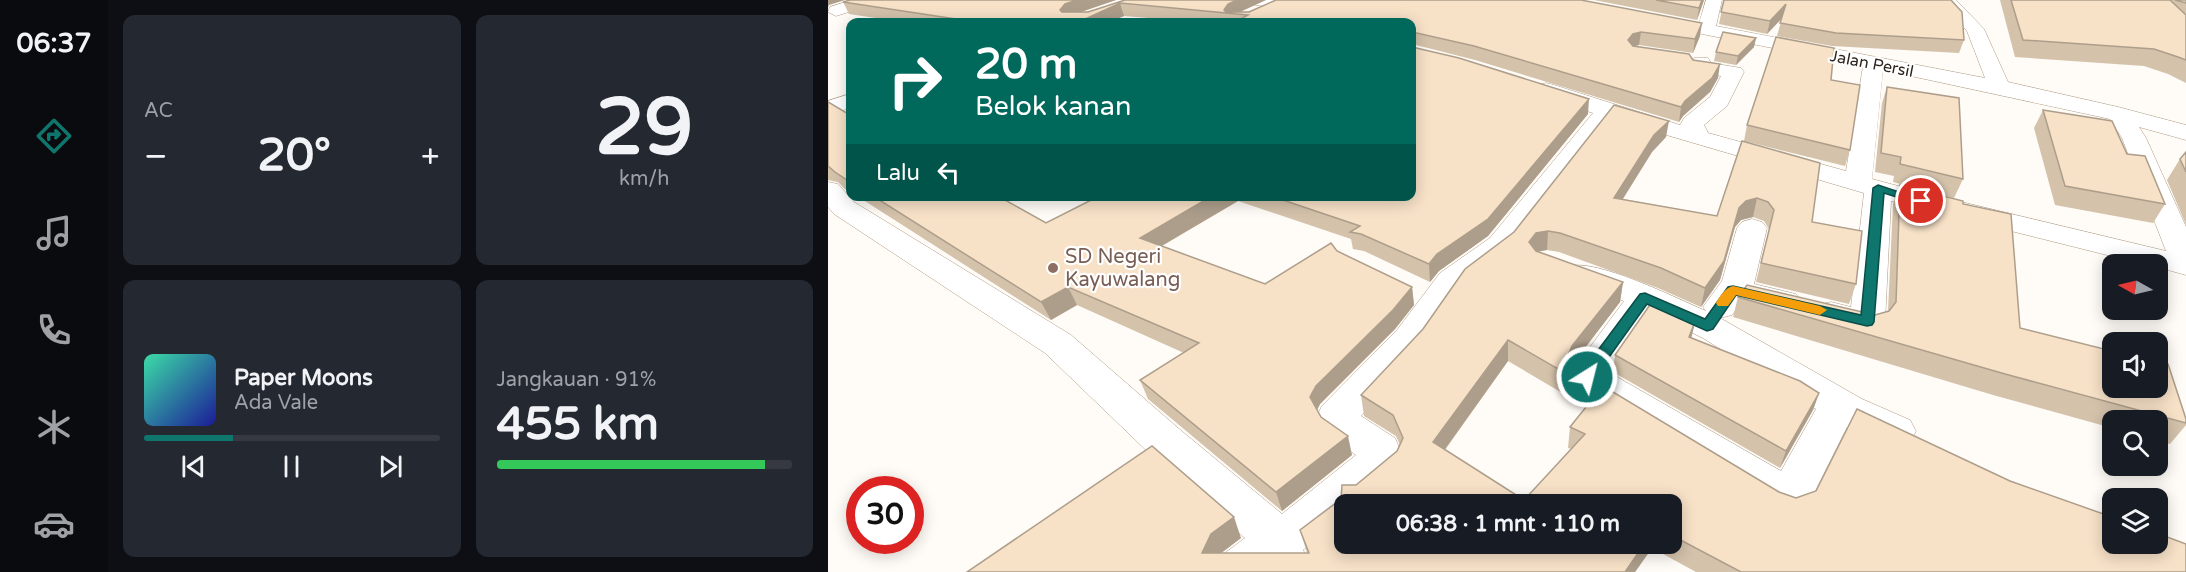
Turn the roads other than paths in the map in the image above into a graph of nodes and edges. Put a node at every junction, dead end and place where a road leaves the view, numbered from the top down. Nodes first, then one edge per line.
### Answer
1 (868, 0) edge
2 (1255, 0) edge
3 (1714, 0) edge
4 (1946, 0) edge
5 (1282, 1) edge
6 (836, 11) dead end
7 (1636, 16) edge
8 (1249, 17) edge
9 (1709, 31) junction
10 (1874, 64) junction
11 (1519, 81) edge
12 (1999, 87) junction
13 (846, 102) edge
14 (828, 108) edge
15 (1607, 110) junction
16 (2118, 114) junction
17 (2186, 133) edge
18 (1699, 137) junction
19 (1868, 185) junction
20 (842, 202) edge
21 (1752, 228) dead end
22 (1547, 261) edge
23 (2186, 264) edge
24 (1733, 290) junction
25 (1645, 297) junction
26 (1707, 326) junction
27 (1839, 404) junction
28 (1931, 448) edge
29 (1267, 563) edge

1 - 6 street
2 - 5 street
3 - 9 street
4 - 12 street
5 - 8 street
7 - 9 street, Jalan Persil
9 - 10 street, Jalan Persil
9 - 18 street
10 - 12 street, Jalan Persil
10 - 19 street
11 - 15 street
12 - 16 street, Jalan Persil
13 - 14 street
15 - 18 street
15 - 29 street
16 - 17 street, Jalan Persil
16 - 23 street
18 - 19 street
19 - 23 street
19 - 24 street
20 - 29 street
21 - 24 street
22 - 25 street
24 - 26 street
25 - 26 street
25 - 27 street
26 - 27 street
27 - 28 street

